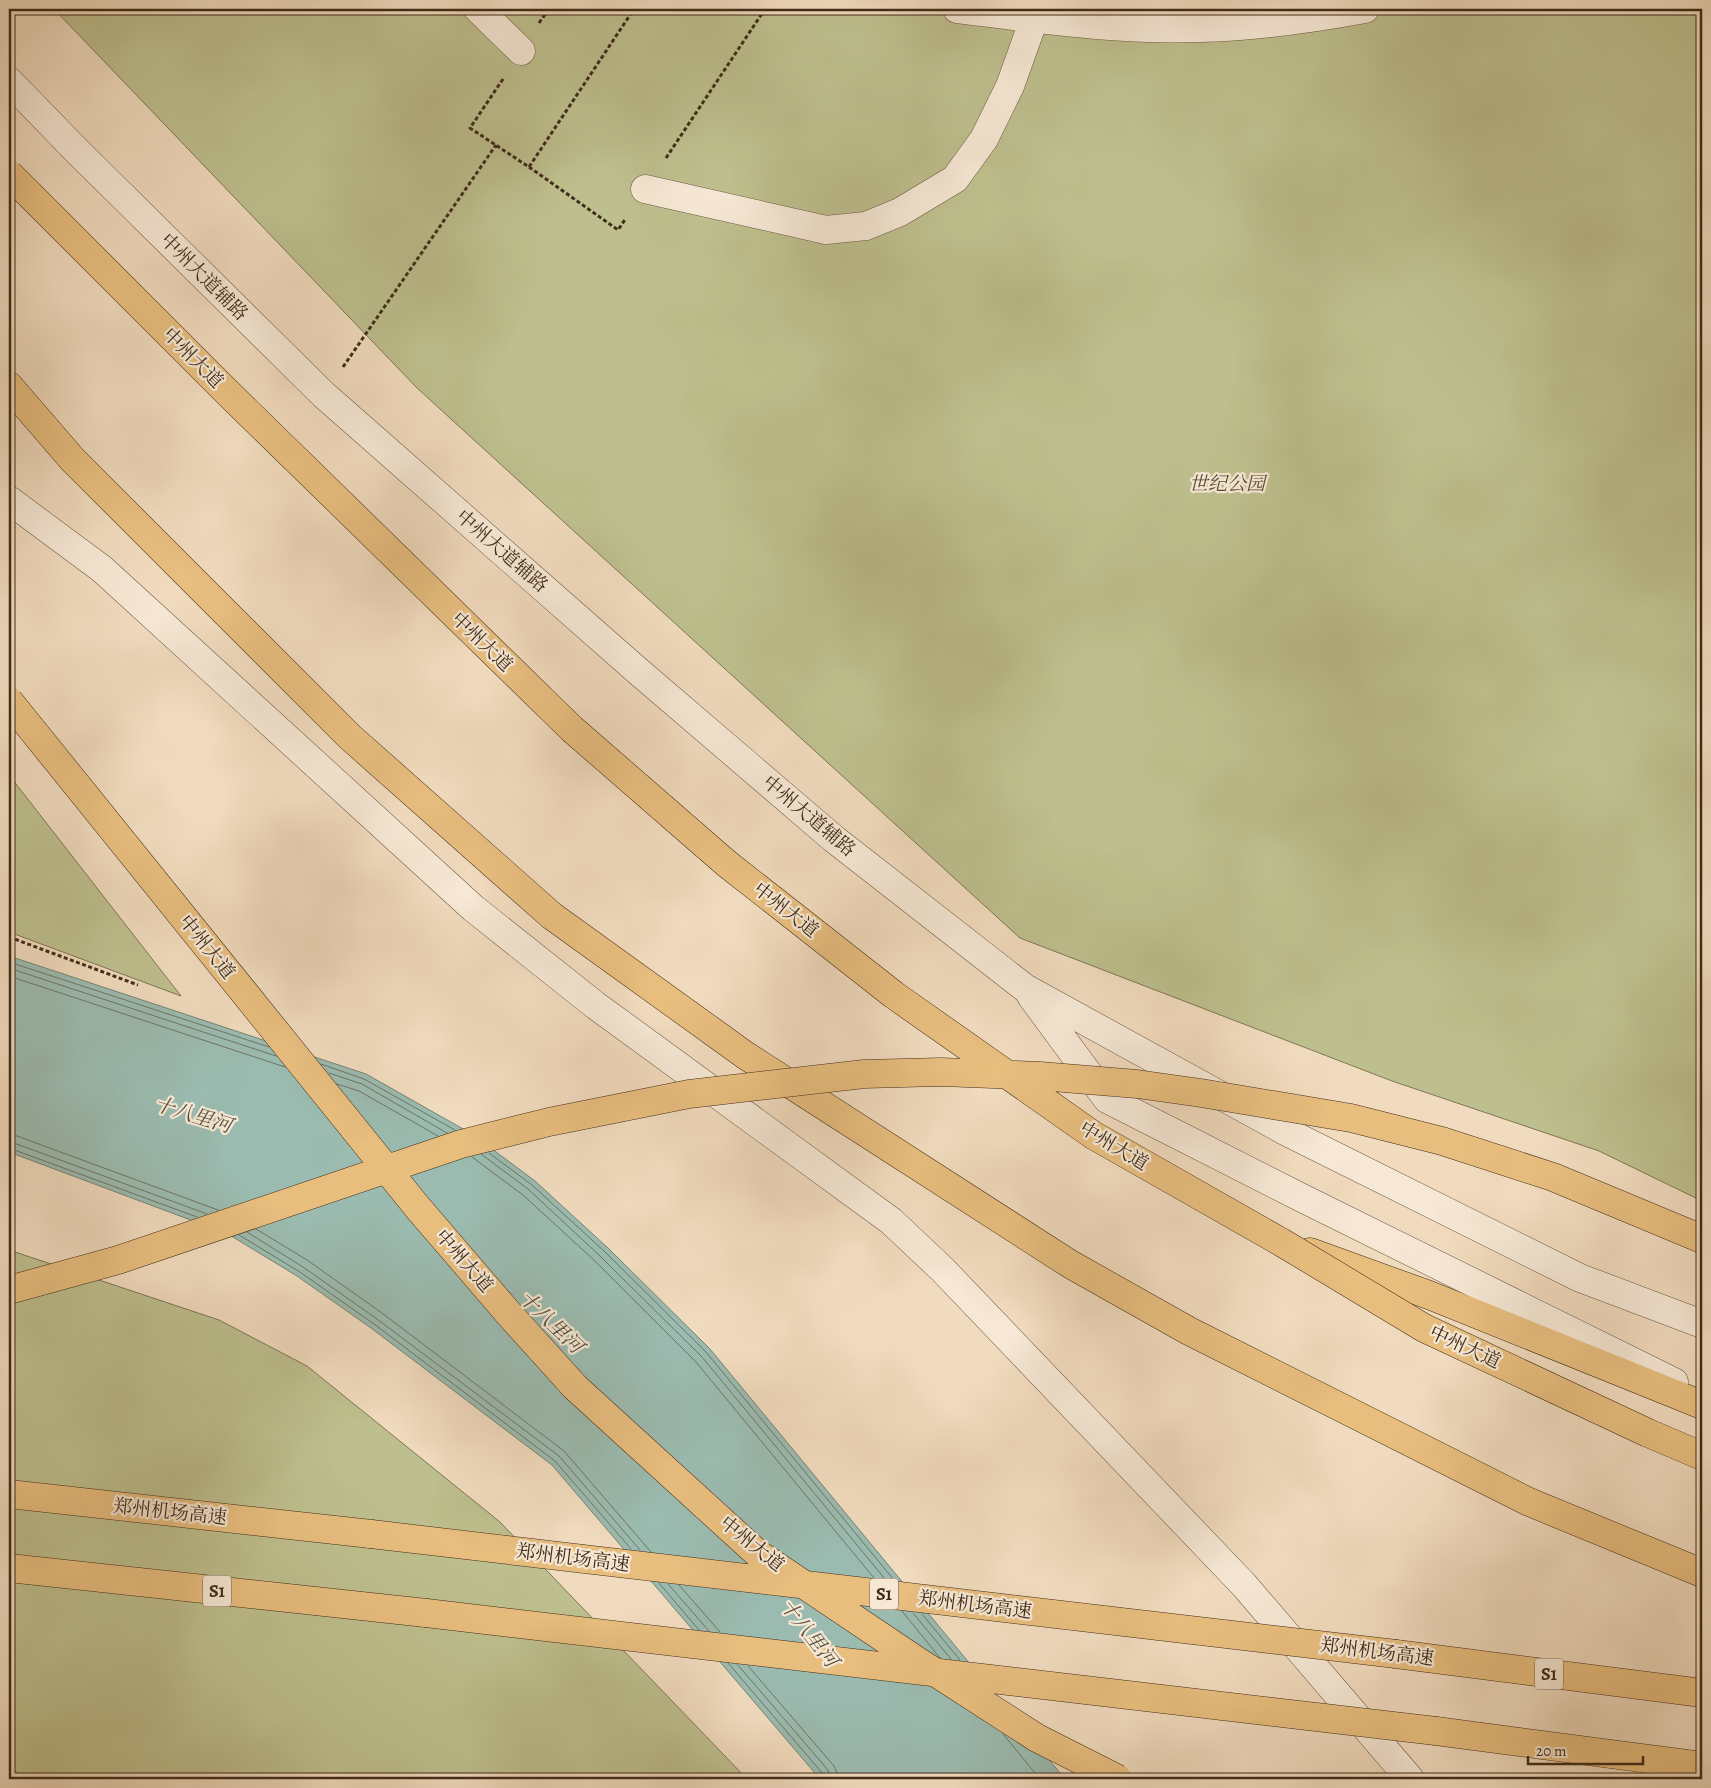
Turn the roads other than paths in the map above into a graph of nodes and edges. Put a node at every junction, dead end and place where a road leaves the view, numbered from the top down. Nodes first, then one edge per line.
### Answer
1 (478, 9) edge
2 (957, 9) edge
3 (1365, 9) edge
4 (1034, 19) junction
5 (521, 51) road end
6 (9, 81) edge
7 (9, 174) edge
8 (645, 189) road end
9 (9, 386) edge
10 (9, 500) edge
11 (9, 701) edge
12 (1026, 988) junction
13 (1702, 1239) edge
14 (1282, 1242) junction
15 (9, 1290) edge
16 (1702, 1324) edge
17 (1702, 1396) edge
18 (1702, 1405) edge
19 (1702, 1456) edge
20 (9, 1494) edge
21 (9, 1568) edge
22 (1702, 1573) edge
23 (1702, 1693) edge
24 (1702, 1766) edge
25 (1118, 1779) edge
26 (1410, 1779) edge

1 - 5 street
2 - 4 street
3 - 4 street
4 - 8 street
6 - 12 street, 中州大道辅路
7 - 14 main road, 中州大道, bridge
9 - 22 main road
10 - 26 street
11 - 25 main road, 中州大道, bridge
12 - 16 street
12 - 17 street
13 - 15 main road, bridge
14 - 18 main road, bridge
14 - 19 main road, 中州大道, bridge
20 - 23 main road, 郑州机场高速 / S1, bridge
21 - 24 main road, S1, bridge

